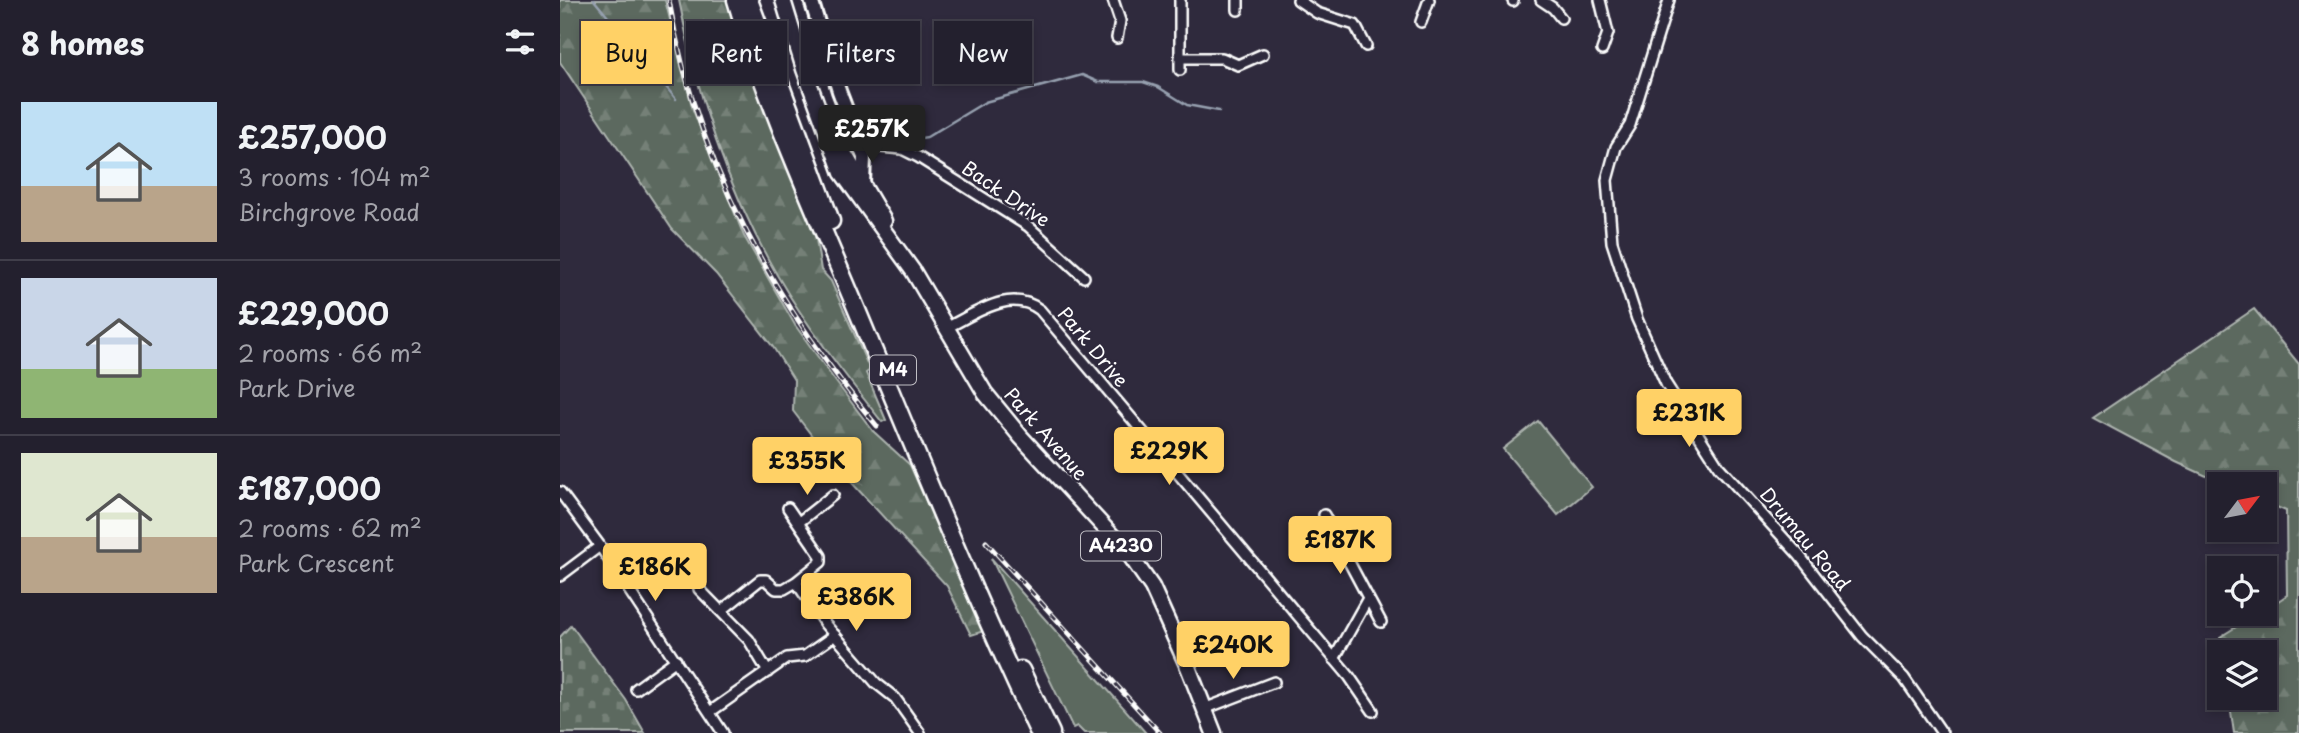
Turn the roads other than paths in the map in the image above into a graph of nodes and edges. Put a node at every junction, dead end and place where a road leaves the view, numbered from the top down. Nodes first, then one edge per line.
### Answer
1 (736, 0) edge
2 (749, 0) edge
3 (783, 0) edge
4 (811, 0) edge
5 (1113, 0) edge
6 (1180, 0) edge
7 (1298, 0) edge
8 (1429, 0) edge
9 (1541, 0) edge
10 (1600, 0) edge
11 (1669, 0) edge
12 (1560, 18) dead end
13 (818, 21) edge
14 (1422, 22) dead end
15 (1117, 38) dead end
16 (1366, 46) dead end
17 (1602, 50) dead end
18 (1263, 54) dead end
19 (1180, 58) junction
20 (801, 59) edge
21 (1180, 69) dead end
22 (810, 84) edge
23 (838, 84) edge
24 (824, 120) junction
25 (859, 145) junction
26 (852, 166) junction
27 (857, 185) junction
28 (1084, 277) dead end
29 (946, 328) junction
30 (560, 492) edge
31 (833, 495) dead end
32 (788, 508) dead end
33 (1324, 515) dead end
34 (799, 522) junction
35 (600, 547) junction
36 (560, 576) edge
37 (796, 582) junction
38 (699, 589) dead end
39 (1367, 600) junction
40 (721, 611) junction
41 (1381, 622) dead end
42 (835, 635) junction
43 (1334, 659) junction
44 (676, 660) junction
45 (768, 672) junction
46 (1274, 682) dead end
47 (636, 689) dead end
48 (1204, 709) junction
49 (1373, 711) dead end
50 (710, 712) junction
51 (1934, 724) junction
52 (723, 733) edge
53 (920, 733) edge
54 (1039, 733) edge
55 (1051, 733) edge
56 (1214, 733) edge
57 (1926, 733) edge
58 (1942, 733) edge

1 - 54 highway, M4
2 - 55 highway, M4
3 - 20 main road, A4230
4 - 13 main road
5 - 15 street
6 - 19 street
7 - 16 street
8 - 14 street
9 - 12 street
10 - 17 street
11 - 51 street, Drumau Road
18 - 19 street
19 - 21 street
22 - 24 main road, A4230
23 - 25 main road
24 - 26 main road, A4230
24 - 27 main road, A4230
25 - 26 main road
25 - 27 main road
25 - 28 street, Back Drive
26 - 27 main road, Park Avenue / A4230
27 - 29 main road, Park Avenue / A4230
29 - 43 street, Park Drive
29 - 48 main road, Park Avenue / A4230
30 - 35 street
31 - 34 street
32 - 34 street
33 - 39 street
34 - 37 street
35 - 36 street
35 - 44 street
37 - 40 street
37 - 42 street
38 - 40 street
39 - 41 street
39 - 43 street
40 - 45 street
42 - 45 street
42 - 53 street
43 - 49 street, Park Drive
44 - 47 street
44 - 50 street
45 - 50 street
46 - 48 street
48 - 56 main road, A4230
50 - 52 street
51 - 57 street
51 - 58 street, Drumau Road

